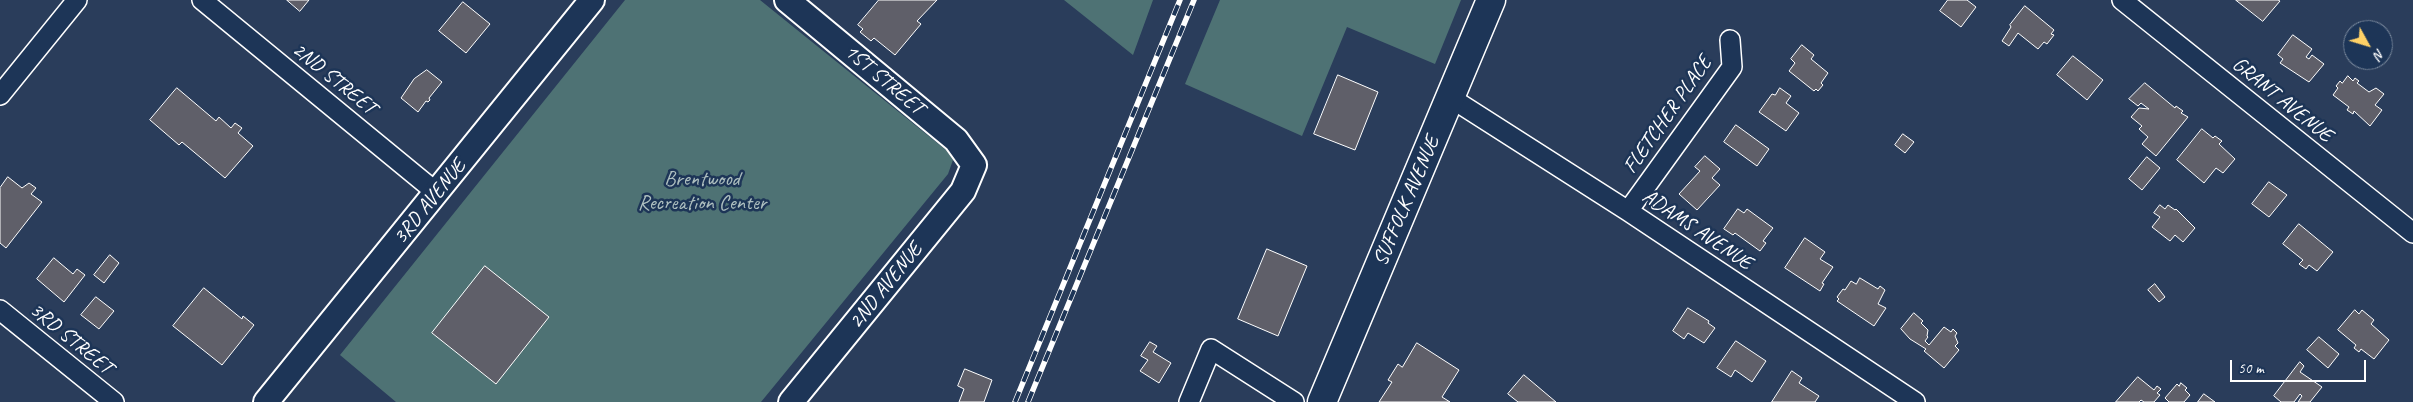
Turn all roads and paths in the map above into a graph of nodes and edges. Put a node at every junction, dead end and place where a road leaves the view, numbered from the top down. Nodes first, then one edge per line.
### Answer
1 (77, 0) edge
2 (202, 0) edge
3 (592, 0) edge
4 (787, 0) edge
5 (1491, 0) edge
6 (2122, 0) edge
7 (1730, 40) dead end
8 (0, 95) edge
9 (1451, 98) junction
10 (974, 166) joint
11 (437, 193) junction
12 (1628, 211) junction
13 (2413, 234) edge
14 (0, 310) edge
15 (114, 402) edge
16 (266, 402) edge
17 (791, 402) edge
18 (1189, 402) edge
19 (1294, 402) edge
20 (1322, 402) edge
21 (1915, 402) edge

1 - 8 street
2 - 11 street, 2ND STREET
3 - 11 street, 3RD AVENUE
4 - 10 street, 1ST STREET
5 - 9 main road, SUFFOLK AVENUE
6 - 13 street, GRANT AVENUE
7 - 12 street, FLETCHER PLACE
9 - 12 street, ADAMS AVENUE
9 - 20 main road, SUFFOLK AVENUE
10 - 17 street, 2ND AVENUE
11 - 16 street, 3RD AVENUE
12 - 21 street, ADAMS AVENUE
14 - 15 street, 3RD STREET
18 - 19 street

